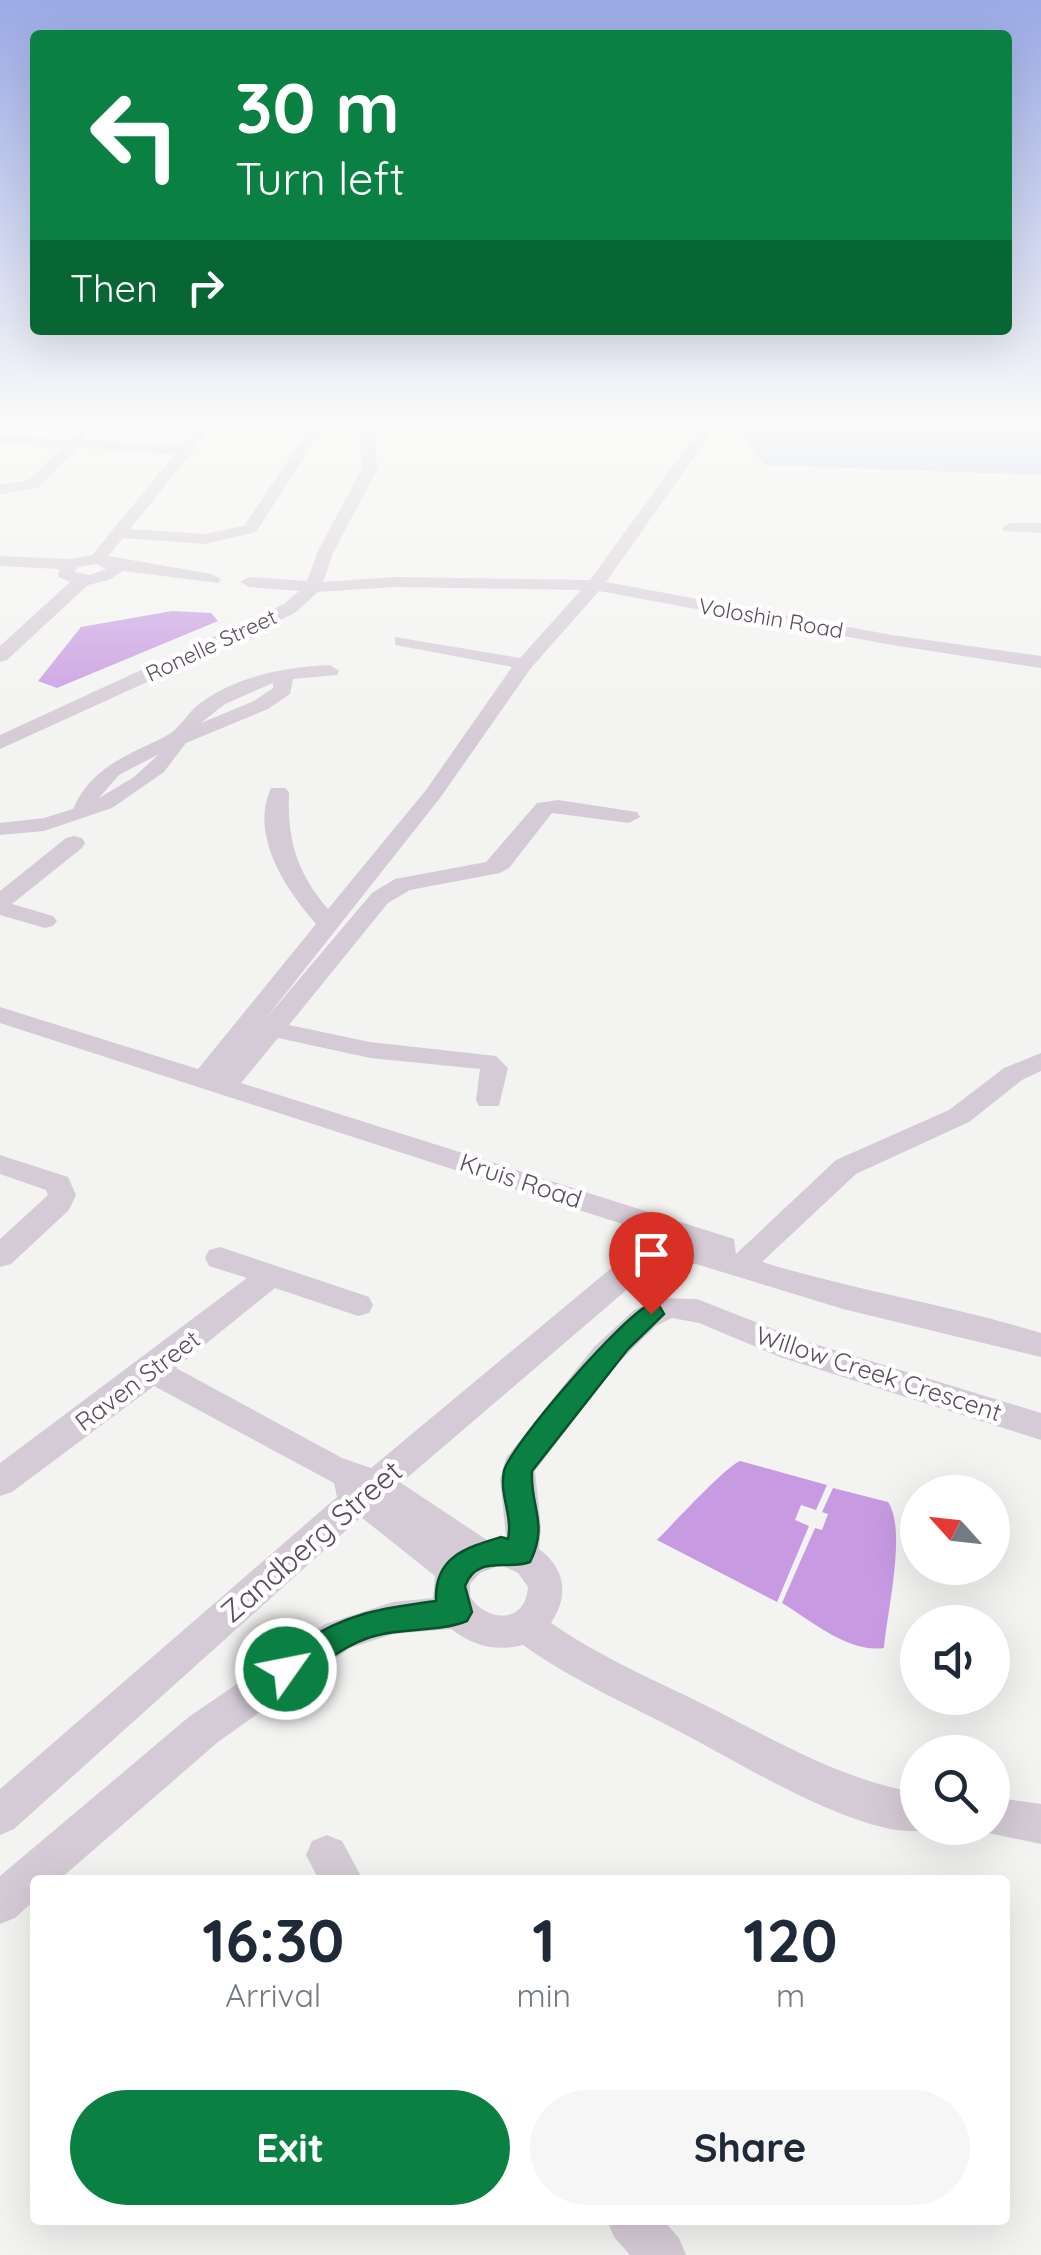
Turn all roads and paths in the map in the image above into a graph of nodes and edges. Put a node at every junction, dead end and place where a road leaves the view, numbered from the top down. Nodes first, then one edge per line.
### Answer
1 (245, 531) edge
2 (337, 531) edge
3 (634, 531) edge
4 (118, 533) joint
5 (96, 559) junction
6 (0, 561) edge
7 (0, 569) edge
8 (112, 570) junction
9 (72, 572) junction
10 (595, 585) junction
11 (313, 586) junction
12 (401, 642) dead end
13 (930, 644) junction
14 (1041, 648) edge
15 (0, 656) edge
16 (1041, 662) edge
17 (524, 664) junction
18 (330, 671) dead end
19 (0, 743) edge
20 (278, 792) dead end
21 (629, 818) dead end
22 (1, 829) edge
23 (74, 842) dead end
24 (0, 905) edge
25 (46, 921) dead end
26 (327, 923) junction
27 (0, 1015) edge
28 (273, 1030) junction
29 (1041, 1061) edge
30 (215, 1081) junction
31 (489, 1100) dead end
32 (0, 1164) edge
33 (622, 1212) junction
34 (751, 1255) junction
35 (0, 1256) edge
36 (220, 1258) dead end
37 (626, 1272) junction
38 (271, 1275) junction
39 (358, 1305) dead end
40 (1008, 1334) junction
41 (1041, 1345) edge
42 (152, 1370) junction
43 (1041, 1427) edge
44 (0, 1482) edge
45 (368, 1491) junction
46 (520, 1554) junction
47 (467, 1563) junction
48 (457, 1612) junction
49 (525, 1626) junction
50 (900, 1810) edge
51 (0, 1815) edge
52 (1010, 1820) edge
53 (1041, 1824) edge
54 (34, 1875) edge
55 (30, 1878) edge
56 (0, 1904) edge
57 (635, 2225) edge
58 (662, 2255) edge

1 - 4 street
2 - 11 street, Ronelle Street
3 - 10 street
4 - 5 street
5 - 8 street
5 - 9 street
6 - 9 street
7 - 9 street
8 - 9 street
8 - 11 street, Voloshin Road
9 - 15 street
10 - 11 street, Voloshin Road
10 - 13 street, Voloshin Road
10 - 17 street
11 - 19 street, Ronelle Street
12 - 17 street
13 - 14 street
13 - 16 street, Voloshin Road
17 - 26 street
18 - 22 street
20 - 26 street
21 - 28 street
23 - 24 street
24 - 25 street
26 - 30 street
27 - 30 street, Kruis Road
28 - 30 street
28 - 31 street
29 - 34 street
30 - 33 street, Kruis Road
32 - 35 street
33 - 34 street, Kruis Road
33 - 37 street
34 - 40 street, Kruis Road
36 - 38 street
37 - 40 street, Zandberg Street
37 - 45 street, Zandberg Street
38 - 39 street
38 - 42 street, Raven Street
40 - 41 street, Kruis Road
42 - 44 street, Raven Street
42 - 45 street
43 - 46 street, Willow Creek Crescent
45 - 47 street
45 - 51 street, Zandberg Street
46 - 47 street
46 - 49 street
47 - 48 street
48 - 49 street
48 - 54 street
49 - 50 street
52 - 53 street
55 - 56 street
57 - 58 street

